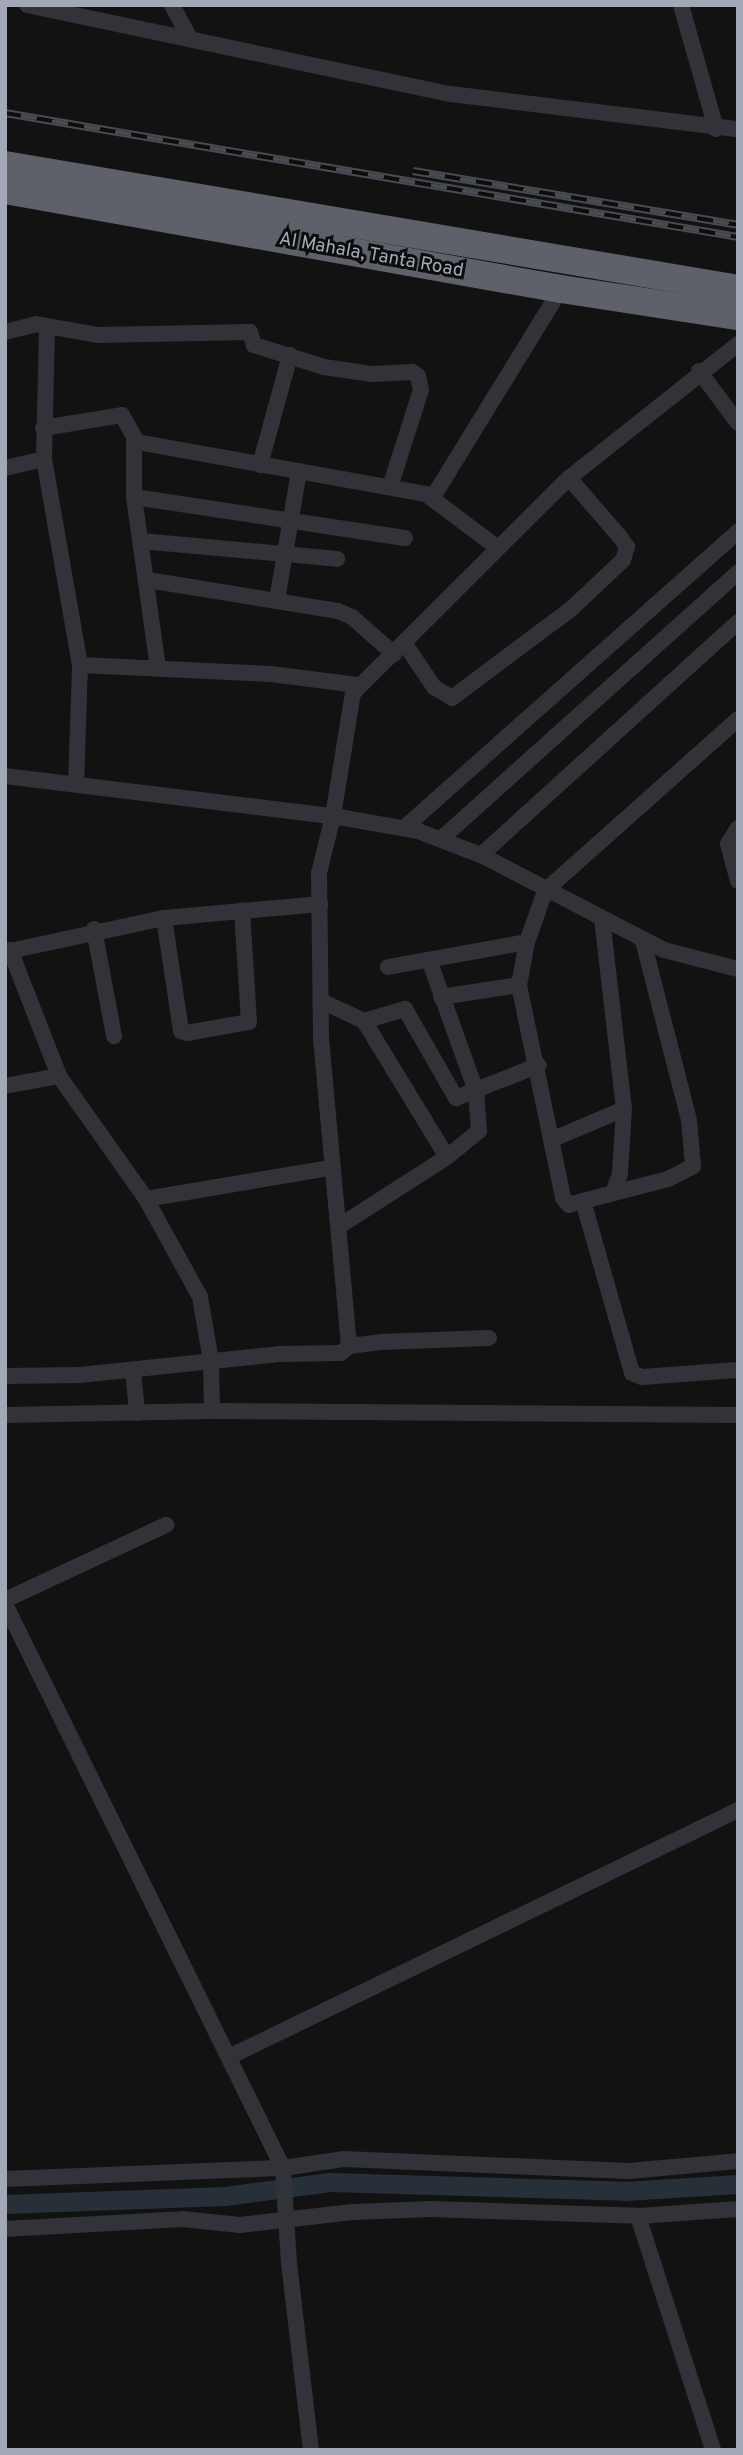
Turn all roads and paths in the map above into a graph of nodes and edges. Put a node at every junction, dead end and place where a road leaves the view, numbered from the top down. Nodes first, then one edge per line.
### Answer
1 (27, 5) edge
2 (172, 5) edge
3 (681, 5) edge
4 (190, 37) junction
5 (716, 129) junction
6 (738, 129) edge
7 (5, 165) edge
8 (5, 190) edge
9 (561, 289) junction
10 (738, 289) edge
11 (738, 316) edge
12 (47, 327) junction
13 (5, 332) edge
14 (738, 344) edge
15 (290, 355) junction
16 (699, 371) junction
17 (738, 423) edge
18 (43, 428) junction
19 (134, 441) junction
20 (44, 459) junction
21 (260, 465) junction
22 (5, 468) edge
23 (299, 471) junction
24 (569, 478) junction
25 (390, 487) junction
26 (134, 497) junction
27 (433, 497) junction
28 (288, 522) junction
29 (738, 531) edge
30 (405, 538) dead end
31 (141, 541) junction
32 (498, 548) junction
33 (282, 551) junction
34 (337, 559) dead end
35 (738, 572) edge
36 (148, 580) junction
37 (277, 600) junction
38 (738, 622) edge
39 (399, 649) junction
40 (80, 665) junction
41 (158, 668) junction
42 (357, 685) junction
43 (738, 719) edge
44 (5, 776) edge
45 (76, 784) junction
46 (334, 816) junction
47 (404, 828) junction
48 (738, 828) edge
49 (442, 838) junction
50 (481, 855) junction
51 (738, 881) edge
52 (545, 891) junction
53 (320, 904) junction
54 (242, 910) junction
55 (164, 918) junction
56 (602, 919) junction
57 (94, 929) junction
58 (643, 941) junction
59 (527, 942) junction
60 (8, 951) edge
61 (429, 960) junction
62 (388, 967) dead end
63 (738, 969) edge
64 (519, 985) junction
65 (441, 997) junction
66 (321, 1001) junction
67 (364, 1021) junction
68 (114, 1035) dead end
69 (539, 1065) junction
70 (59, 1076) junction
71 (5, 1086) edge
72 (476, 1091) junction
73 (625, 1109) junction
74 (553, 1139) junction
75 (447, 1157) junction
76 (330, 1168) junction
77 (613, 1193) junction
78 (146, 1199) junction
79 (583, 1201) junction
80 (341, 1225) junction
81 (489, 1338) dead end
82 (349, 1346) junction
83 (211, 1361) junction
84 (133, 1370) junction
85 (738, 1370) edge
86 (5, 1376) edge
87 (212, 1412) junction
88 (137, 1413) junction
89 (5, 1415) edge
90 (738, 1415) edge
91 (166, 1525) dead end
92 (5, 1602) edge
93 (738, 1810) edge
94 (229, 2057) junction
95 (738, 2161) edge
96 (284, 2173) junction
97 (5, 2179) edge
98 (738, 2208) edge
99 (287, 2212) junction
100 (638, 2216) junction
101 (5, 2229) edge
102 (311, 2450) edge
103 (713, 2450) edge

1 - 4 street
2 - 4 street
3 - 5 street
4 - 5 street
5 - 6 street
7 - 10 highway, Al Mahala, Tanta Road
8 - 9 highway, Al Mahala, Tanta Road
9 - 11 highway, Al Mahala, Tanta Road
9 - 27 street
12 - 13 street
12 - 15 street
12 - 18 street
14 - 16 street
15 - 21 street
15 - 25 street
16 - 17 street
16 - 24 street
18 - 19 street
18 - 20 street
19 - 21 street
19 - 26 street
20 - 22 street
20 - 40 street
21 - 23 street
23 - 25 street
23 - 28 street
24 - 32 street
24 - 39 street
25 - 27 street
26 - 28 street
26 - 31 street
27 - 32 street
28 - 30 street
28 - 33 street
29 - 47 street
31 - 33 street
31 - 36 street
32 - 39 street
33 - 34 street
33 - 37 street
35 - 49 street
36 - 37 street
36 - 41 street
37 - 39 street
38 - 50 street
39 - 42 street
40 - 41 street
40 - 45 street
41 - 42 street
42 - 46 street
43 - 52 street
44 - 45 street
45 - 46 street
46 - 47 street
46 - 53 street
47 - 49 street
48 - 51 street
49 - 50 street
50 - 52 street
52 - 56 street
52 - 59 street
53 - 54 street
53 - 66 street
54 - 55 street
54 - 55 street
55 - 57 street
56 - 58 street
56 - 73 street
57 - 60 street
57 - 68 street
58 - 63 street
58 - 77 street
59 - 61 street
59 - 64 street
60 - 70 street
61 - 62 street
61 - 65 street
64 - 65 street
64 - 69 street
65 - 72 street
66 - 67 street
66 - 76 street
67 - 72 street
67 - 75 street
69 - 72 street
69 - 74 street
70 - 71 street
70 - 78 street
72 - 75 street
73 - 74 street
73 - 77 street
74 - 79 street
75 - 80 street
76 - 78 street
76 - 80 street
77 - 79 street
78 - 83 street
79 - 85 street
80 - 82 street
81 - 82 street
82 - 83 street
83 - 84 street
83 - 87 street
84 - 86 street
84 - 88 street
87 - 88 street
87 - 90 street
88 - 89 street
91 - 92 street
92 - 94 street
93 - 94 street
94 - 96 street
95 - 96 street
96 - 97 street
96 - 99 street
98 - 100 street
99 - 100 street
99 - 101 street
99 - 102 street
100 - 103 street

